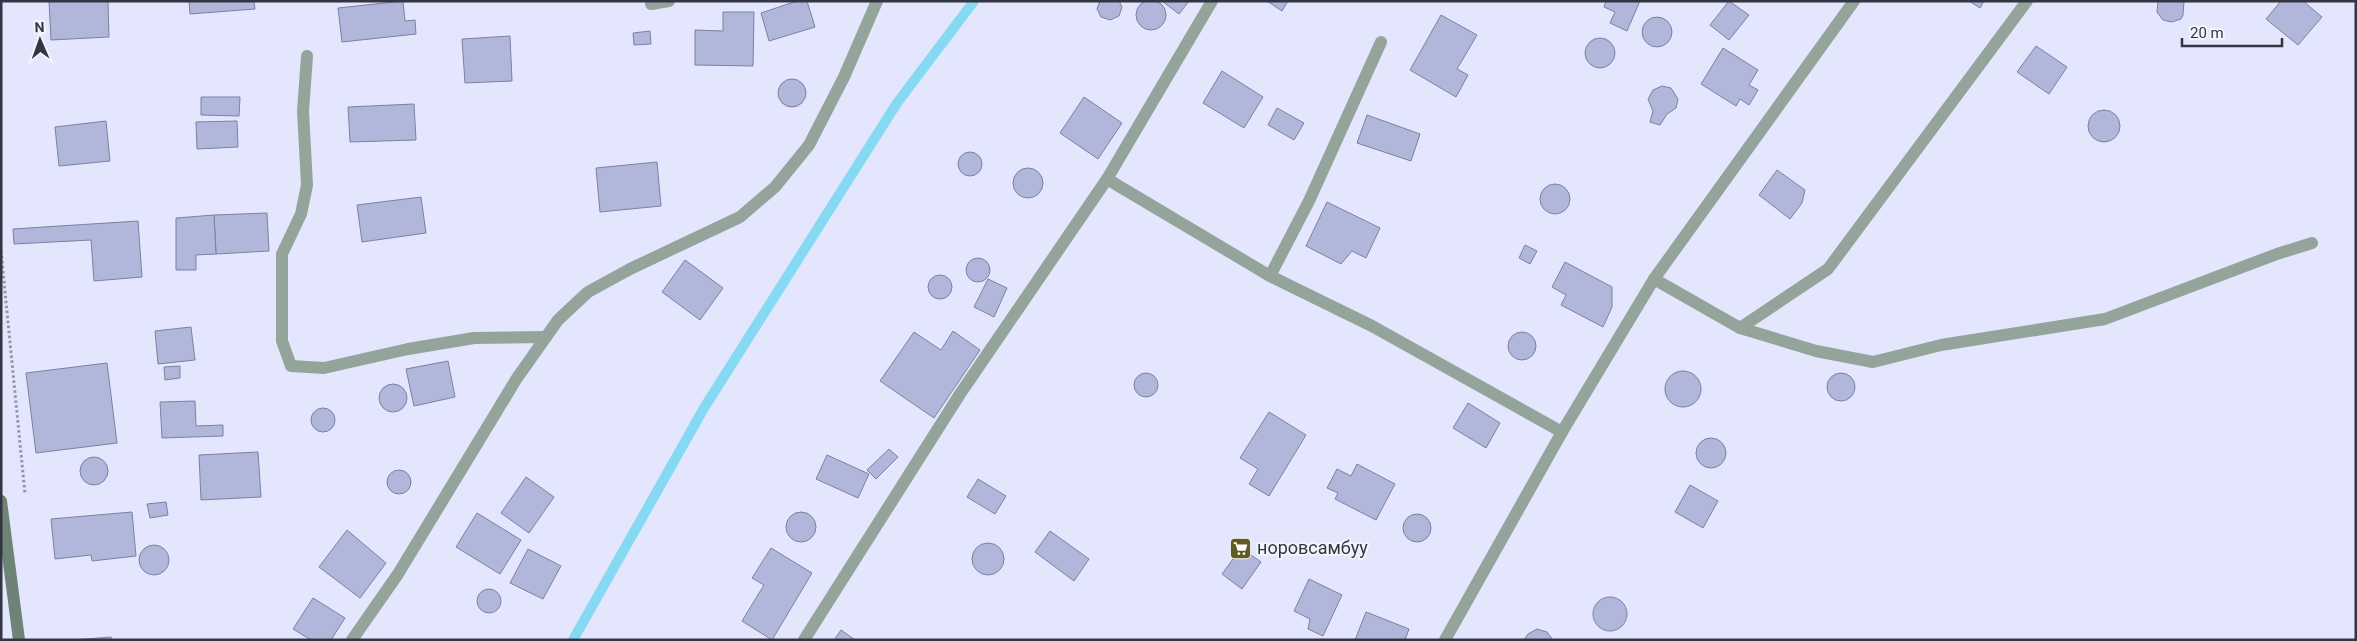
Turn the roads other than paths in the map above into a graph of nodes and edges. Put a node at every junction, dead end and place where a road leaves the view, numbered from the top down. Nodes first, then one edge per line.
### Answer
1 (669, 1) edge
2 (877, 1) edge
3 (1212, 1) edge
4 (1854, 1) edge
5 (2027, 1) edge
6 (652, 4) dead end
7 (1381, 42) dead end
8 (307, 56) dead end
9 (1107, 179) junction
10 (2312, 243) dead end
11 (1270, 276) junction
12 (1654, 279) junction
13 (1740, 328) junction
14 (546, 337) junction
15 (1562, 432) junction
16 (1, 502) edge
17 (19, 640) edge
18 (352, 640) edge
19 (804, 640) edge
20 (1444, 640) edge

1 - 6 street
2 - 14 street
3 - 9 street
4 - 12 street
5 - 13 street
7 - 11 street
8 - 14 street
9 - 11 street
9 - 19 street
10 - 13 street
11 - 15 street
12 - 13 street
12 - 15 street
14 - 18 street
15 - 20 street
16 - 17 main road

